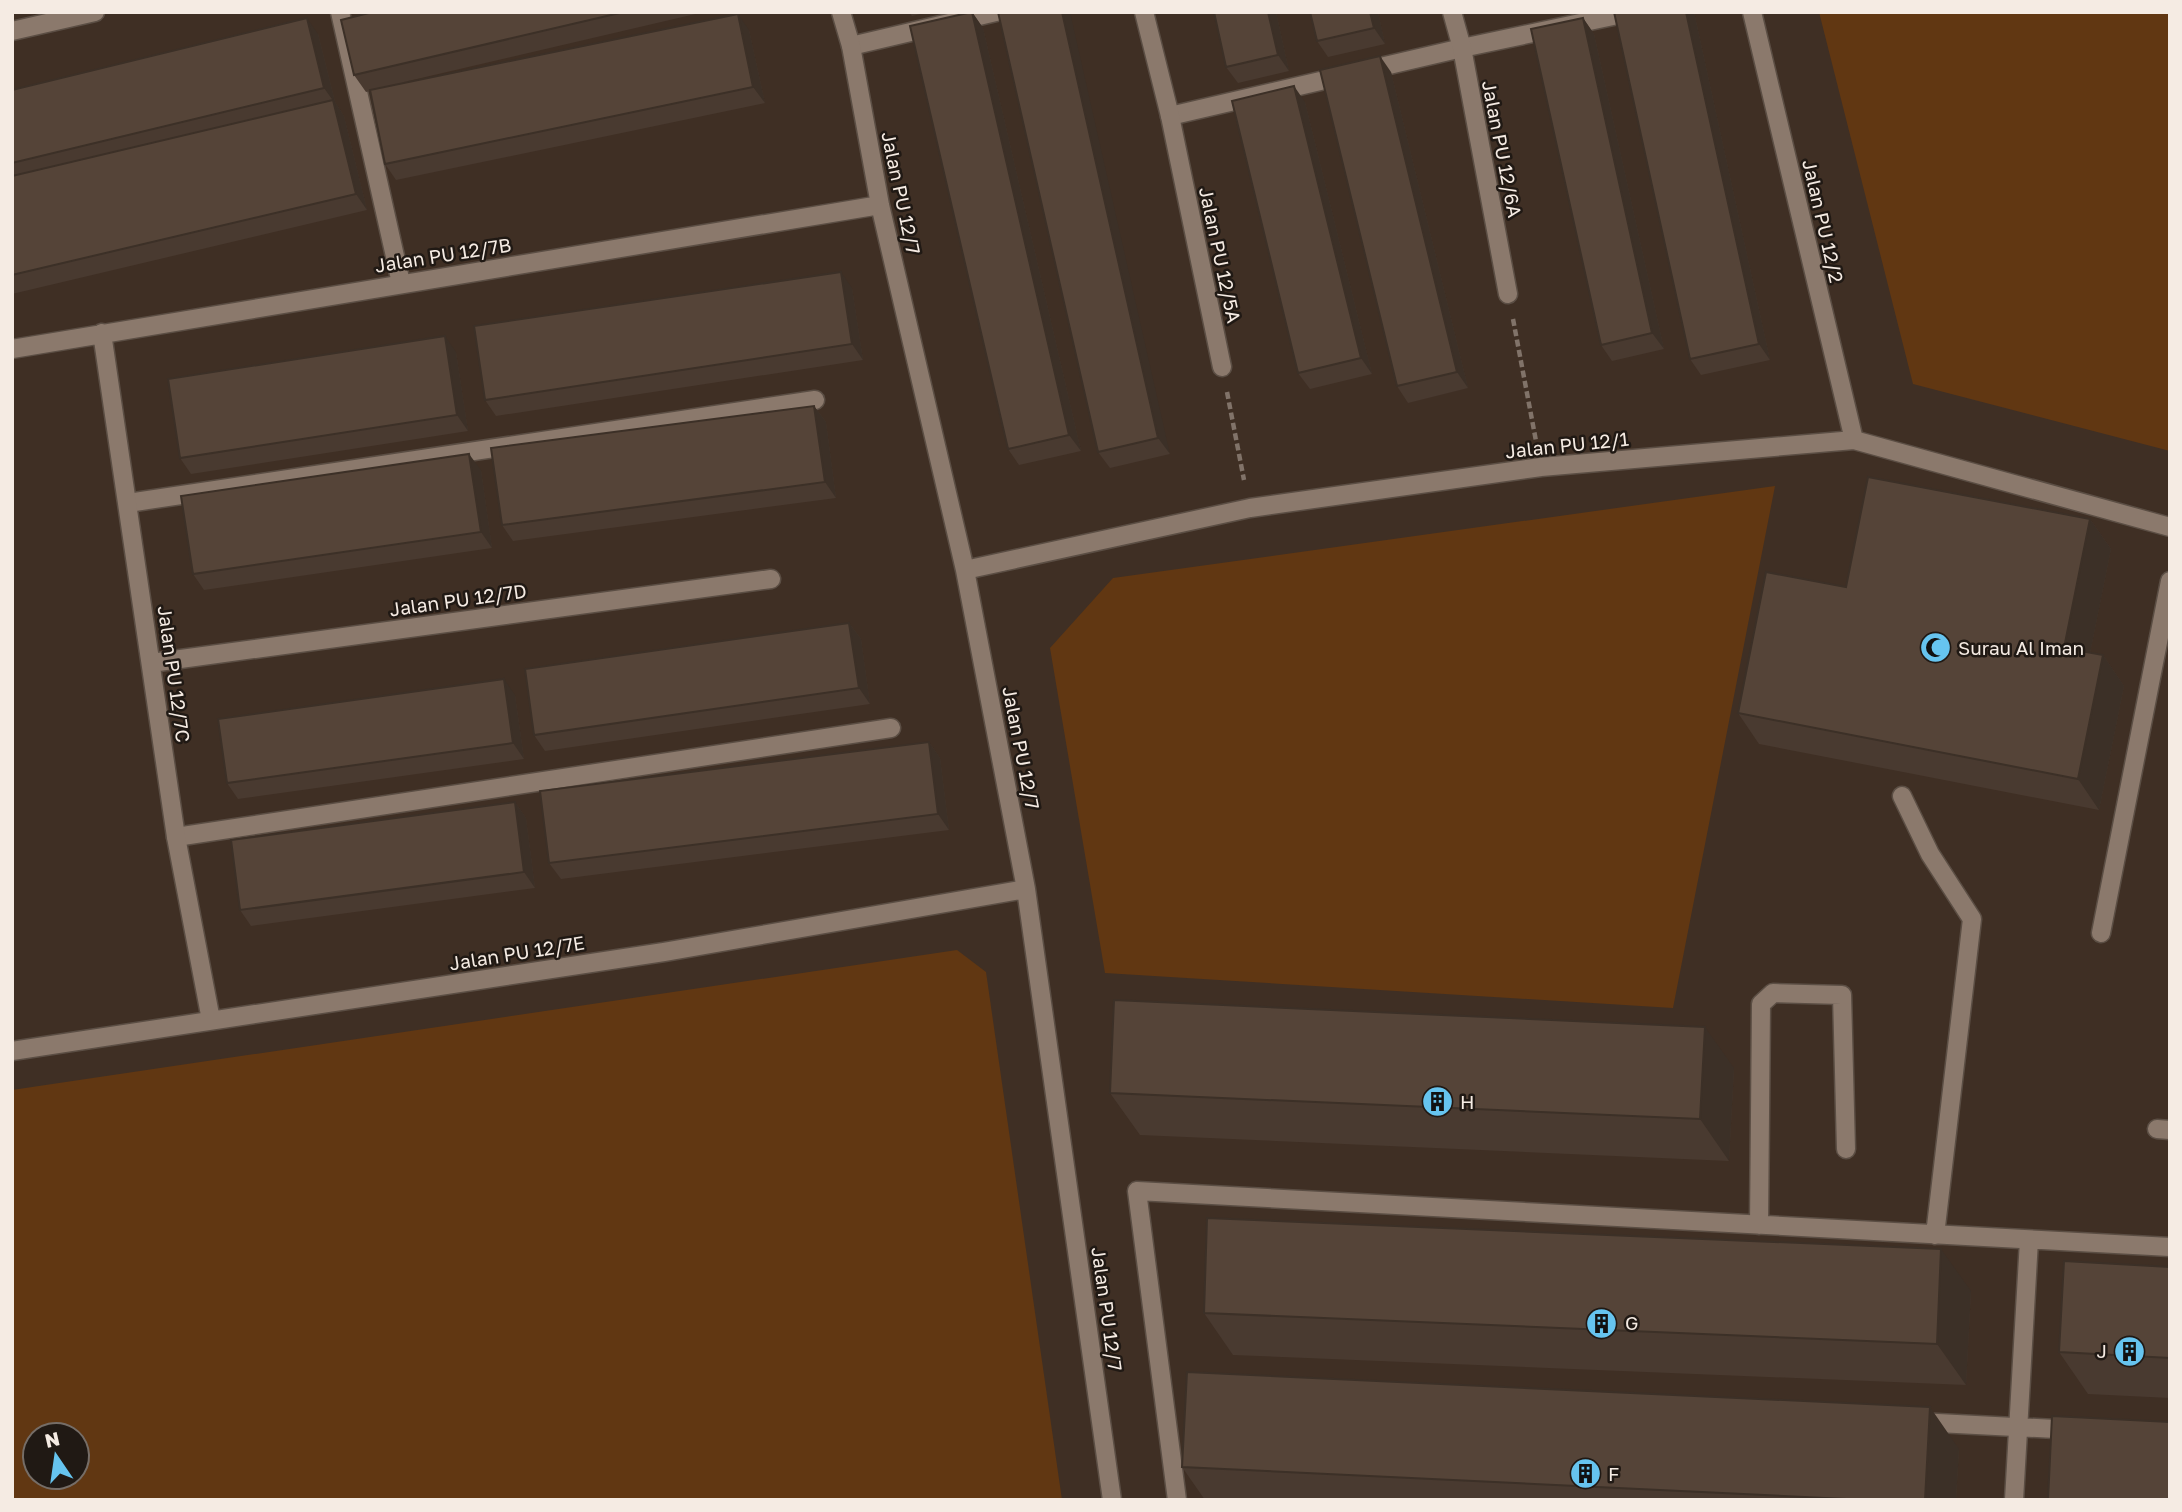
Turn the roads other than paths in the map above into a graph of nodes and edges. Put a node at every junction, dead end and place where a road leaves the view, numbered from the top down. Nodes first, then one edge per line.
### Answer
1 (95, 12) edge
2 (340, 12) edge
3 (841, 12) edge
4 (996, 12) edge
5 (1144, 12) edge
6 (1452, 12) edge
7 (1632, 12) edge
8 (1752, 12) edge
9 (12, 31) edge
10 (850, 46) junction
11 (1462, 48) junction
12 (1170, 116) junction
13 (880, 205) junction
14 (401, 283) junction
15 (1508, 294) road end
16 (102, 333) junction
17 (12, 349) edge
18 (1222, 367) road end
19 (815, 400) dead end
20 (1854, 440) junction
21 (128, 503) junction
22 (2170, 527) edge
23 (965, 570) junction
24 (771, 579) dead end
25 (2170, 581) edge
26 (151, 663) junction
27 (891, 728) dead end
28 (1902, 796) dead end
29 (176, 836) junction
30 (1026, 889) junction
31 (2101, 933) dead end
32 (211, 1020) junction
33 (12, 1051) edge
34 (1846, 1149) dead end
35 (1759, 1225) junction
36 (1935, 1235) junction
37 (2029, 1240) junction
38 (2170, 1247) edge
39 (1894, 1421) edge
40 (2018, 1428) junction
41 (2087, 1430) edge
42 (1112, 1500) edge
43 (1177, 1500) edge
44 (2014, 1500) edge

1 - 9 street
2 - 14 street
3 - 10 street, Jalan PU 12/7
4 - 10 street
5 - 12 street, Jalan PU 12/5A
6 - 11 street, Jalan PU 12/6A
7 - 11 street
8 - 20 street, Jalan PU 12/2
10 - 13 street, Jalan PU 12/7
11 - 12 street
11 - 15 street, Jalan PU 12/6A
12 - 18 street, Jalan PU 12/5A
13 - 14 street, Jalan PU 12/7B
13 - 23 street, Jalan PU 12/7
14 - 16 street, Jalan PU 12/7B
16 - 17 street, Jalan PU 12/7B
16 - 21 street, Jalan PU 12/7C
19 - 21 street
20 - 22 street, Jalan PU 12/1
20 - 23 street, Jalan PU 12/1
21 - 26 street, Jalan PU 12/7C
23 - 30 street, Jalan PU 12/7
24 - 26 street, Jalan PU 12/7D
25 - 31 street
26 - 29 street, Jalan PU 12/7C
27 - 29 street
28 - 36 street
29 - 32 street, Jalan PU 12/7C
30 - 32 street, Jalan PU 12/7E
30 - 42 street, Jalan PU 12/7
32 - 33 street, Jalan PU 12/7E
34 - 35 street
35 - 36 street
35 - 43 street
36 - 37 street
37 - 38 street
37 - 40 street
39 - 40 street
40 - 41 street
40 - 44 street

